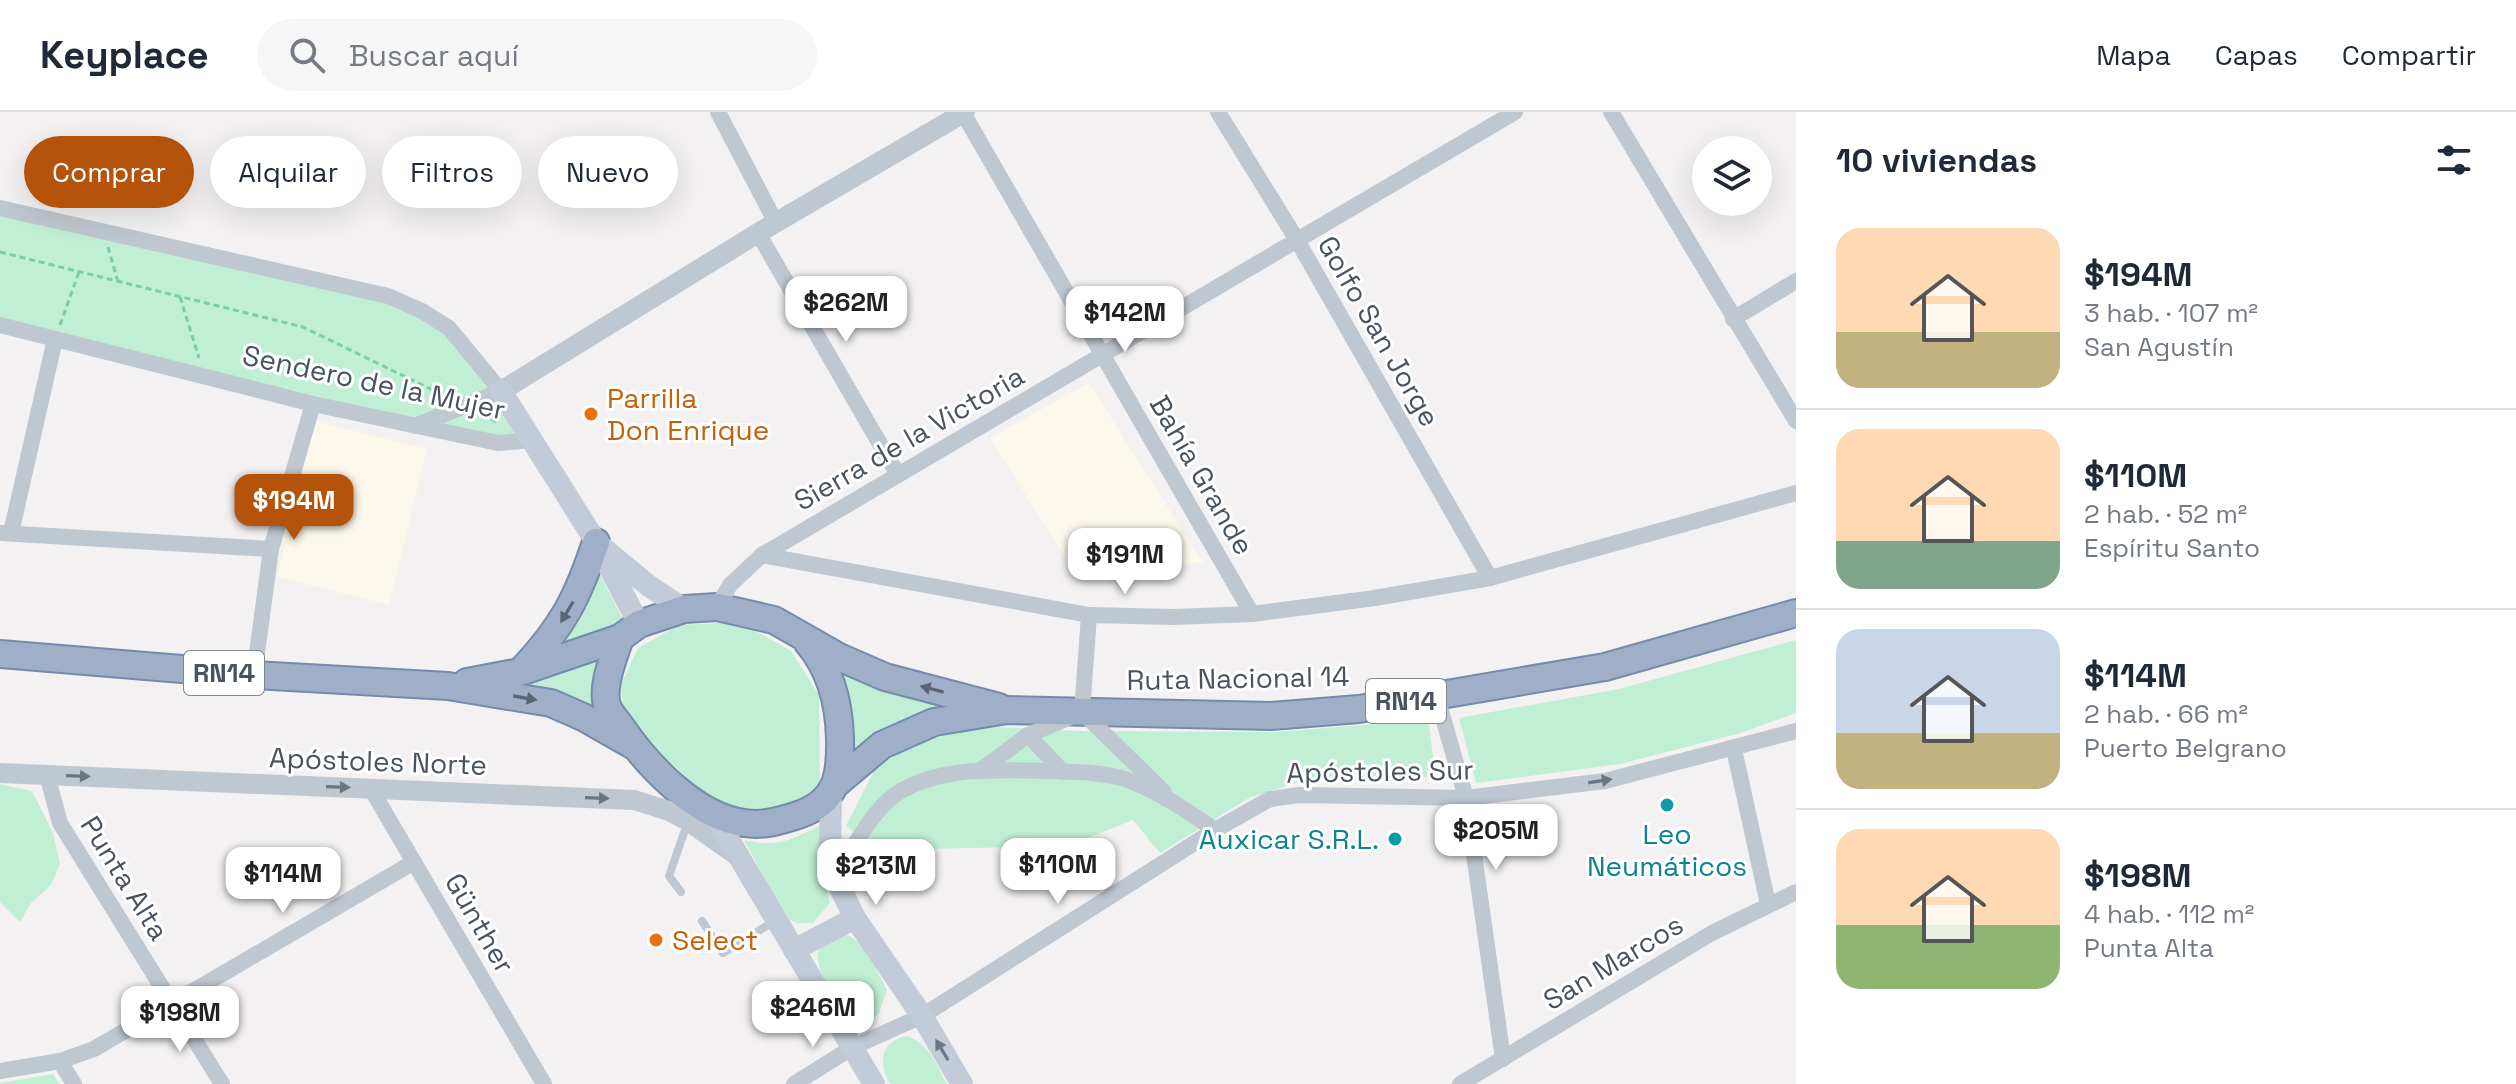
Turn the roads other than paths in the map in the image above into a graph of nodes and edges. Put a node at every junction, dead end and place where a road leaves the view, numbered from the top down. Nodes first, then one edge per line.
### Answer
1 (718, 112) edge
2 (1218, 112) edge
3 (1515, 112) edge
4 (1611, 112) edge
5 (964, 113) edge
6 (0, 208) edge
7 (767, 228) junction
8 (1297, 240) junction
9 (1796, 281) edge
10 (1733, 319) junction
11 (0, 325) edge
12 (55, 339) junction
13 (1102, 355) junction
14 (501, 391) junction
15 (313, 404) junction
16 (1796, 421) edge
17 (415, 426) junction
18 (532, 440) junction
19 (898, 475) junction
20 (1796, 493) edge
21 (6, 533) edge
22 (596, 542) junction
23 (271, 549) junction
24 (762, 555) junction
25 (1490, 578) junction
26 (717, 607) junction
27 (684, 609) junction
28 (1796, 613) edge
29 (1252, 614) junction
30 (1089, 615) junction
31 (629, 631) junction
32 (801, 634) junction
33 (0, 654) edge
34 (520, 672) junction
35 (254, 675) junction
36 (448, 686) junction
37 (1437, 697) junction
38 (1007, 710) junction
39 (1082, 712) junction
40 (1796, 731) edge
41 (1028, 735) junction
42 (634, 746) junction
43 (1734, 749) junction
44 (981, 770) junction
45 (1063, 772) junction
46 (0, 773) edge
47 (47, 775) junction
48 (371, 789) junction
49 (834, 789) junction
50 (1466, 798) junction
51 (1170, 799) junction
52 (713, 813) junction
53 (688, 821) junction
54 (1215, 830) junction
55 (739, 857) junction
56 (414, 862) junction
57 (835, 878) junction
58 (681, 892) dead end
59 (1796, 892) edge
60 (1768, 904) junction
61 (855, 918) junction
62 (776, 919) junction
63 (702, 921) dead end
64 (794, 950) junction
65 (172, 1003) junction
66 (922, 1016) junction
67 (853, 1047) junction
68 (1503, 1059) junction
69 (60, 1061) junction
70 (0, 1071) edge
71 (74, 1084) edge
72 (222, 1084) edge
73 (544, 1084) edge
74 (794, 1084) edge
75 (874, 1084) edge
76 (962, 1084) edge
77 (1460, 1084) edge

1 - 7 street
2 - 8 street, Golfo San Jorge
3 - 8 street, Sierra de la Victoria
4 - 10 street
5 - 7 street
5 - 13 street, Bahía Grande
6 - 14 street, Sendero de la Mujer
7 - 14 street
7 - 19 street
8 - 13 street, Sierra de la Victoria
8 - 25 street, Golfo San Jorge
9 - 10 street
10 - 16 street
11 - 12 street, Sendero de la Mujer
12 - 15 street, Sendero de la Mujer
12 - 21 street
13 - 19 street, Sierra de la Victoria
13 - 29 street, Bahía Grande
14 - 17 street
14 - 18 main road, Sendero de la Mujer
15 - 17 street, Sendero de la Mujer
15 - 23 street
17 - 18 street, Sendero de la Mujer
18 - 22 main road
19 - 24 street, Sierra de la Victoria
20 - 25 street
21 - 23 street
22 - 27 main road
22 - 31 main road
22 -> 34 highway
23 - 35 street
24 - 26 street, Sierra de la Victoria
24 - 30 street
25 - 29 street
26 - 27 highway, Ruta Nacional 14 / RN14
26 - 32 highway, Ruta Nacional 14 / RN14
27 - 31 highway, Ruta Nacional 14 / RN14
28 - 37 highway, Ruta Nacional 14 / RN14
29 - 30 street
30 - 39 street
31 - 34 highway, Ruta Nacional 14 / RN14
31 - 42 highway, Ruta Nacional 14 / RN14
38 -> 32 highway, Ruta Nacional 14 / RN14
32 - 49 highway, Ruta Nacional 14 / RN14
33 - 35 highway, Ruta Nacional 14 / RN14
34 - 36 highway, Ruta Nacional 14 / RN14
35 - 36 highway, Ruta Nacional 14 / RN14
36 -> 42 highway, Ruta Nacional 14 / RN14
37 - 39 highway, Ruta Nacional 14 / RN14
37 - 50 street
38 - 39 highway, Ruta Nacional 14 / RN14
38 - 49 highway, Ruta Nacional 14 / RN14
39 - 41 street
39 - 51 street
40 - 43 street, Apóstoles Sur
41 - 44 street
41 - 45 street
42 - 52 highway, Ruta Nacional 14 / RN14
50 -> 43 street, Apóstoles Sur
43 - 60 street
44 - 45 street
44 - 57 street
45 - 51 street
46 - 47 street, Apóstoles Norte
47 -> 48 street, Apóstoles Norte
47 - 65 street, Punta Alta
48 -> 53 street, Apóstoles Norte
48 - 56 street, Günther
49 - 52 highway, Ruta Nacional 14 / RN14
49 - 57 main road
50 - 54 street, Apóstoles Sur
50 - 68 street
51 - 54 street
52 - 55 main road
53 - 55 street, Apóstoles Norte
53 - 58 lane
54 - 66 street, Apóstoles Sur
55 - 62 main road
56 - 65 street
56 - 73 street, Günther
57 - 61 main road
59 - 60 street, San Marcos
60 - 68 street, San Marcos
61 - 64 main road
61 - 66 main road
62 - 63 lane
62 - 64 main road
64 - 67 main road
65 - 69 street
65 - 72 street, Punta Alta
66 - 67 street, Apóstoles Sur
76 -> 66 main road
67 - 74 street, Apóstoles Sur
67 - 75 main road
68 - 77 street, San Marcos
69 - 70 street
69 - 71 street

